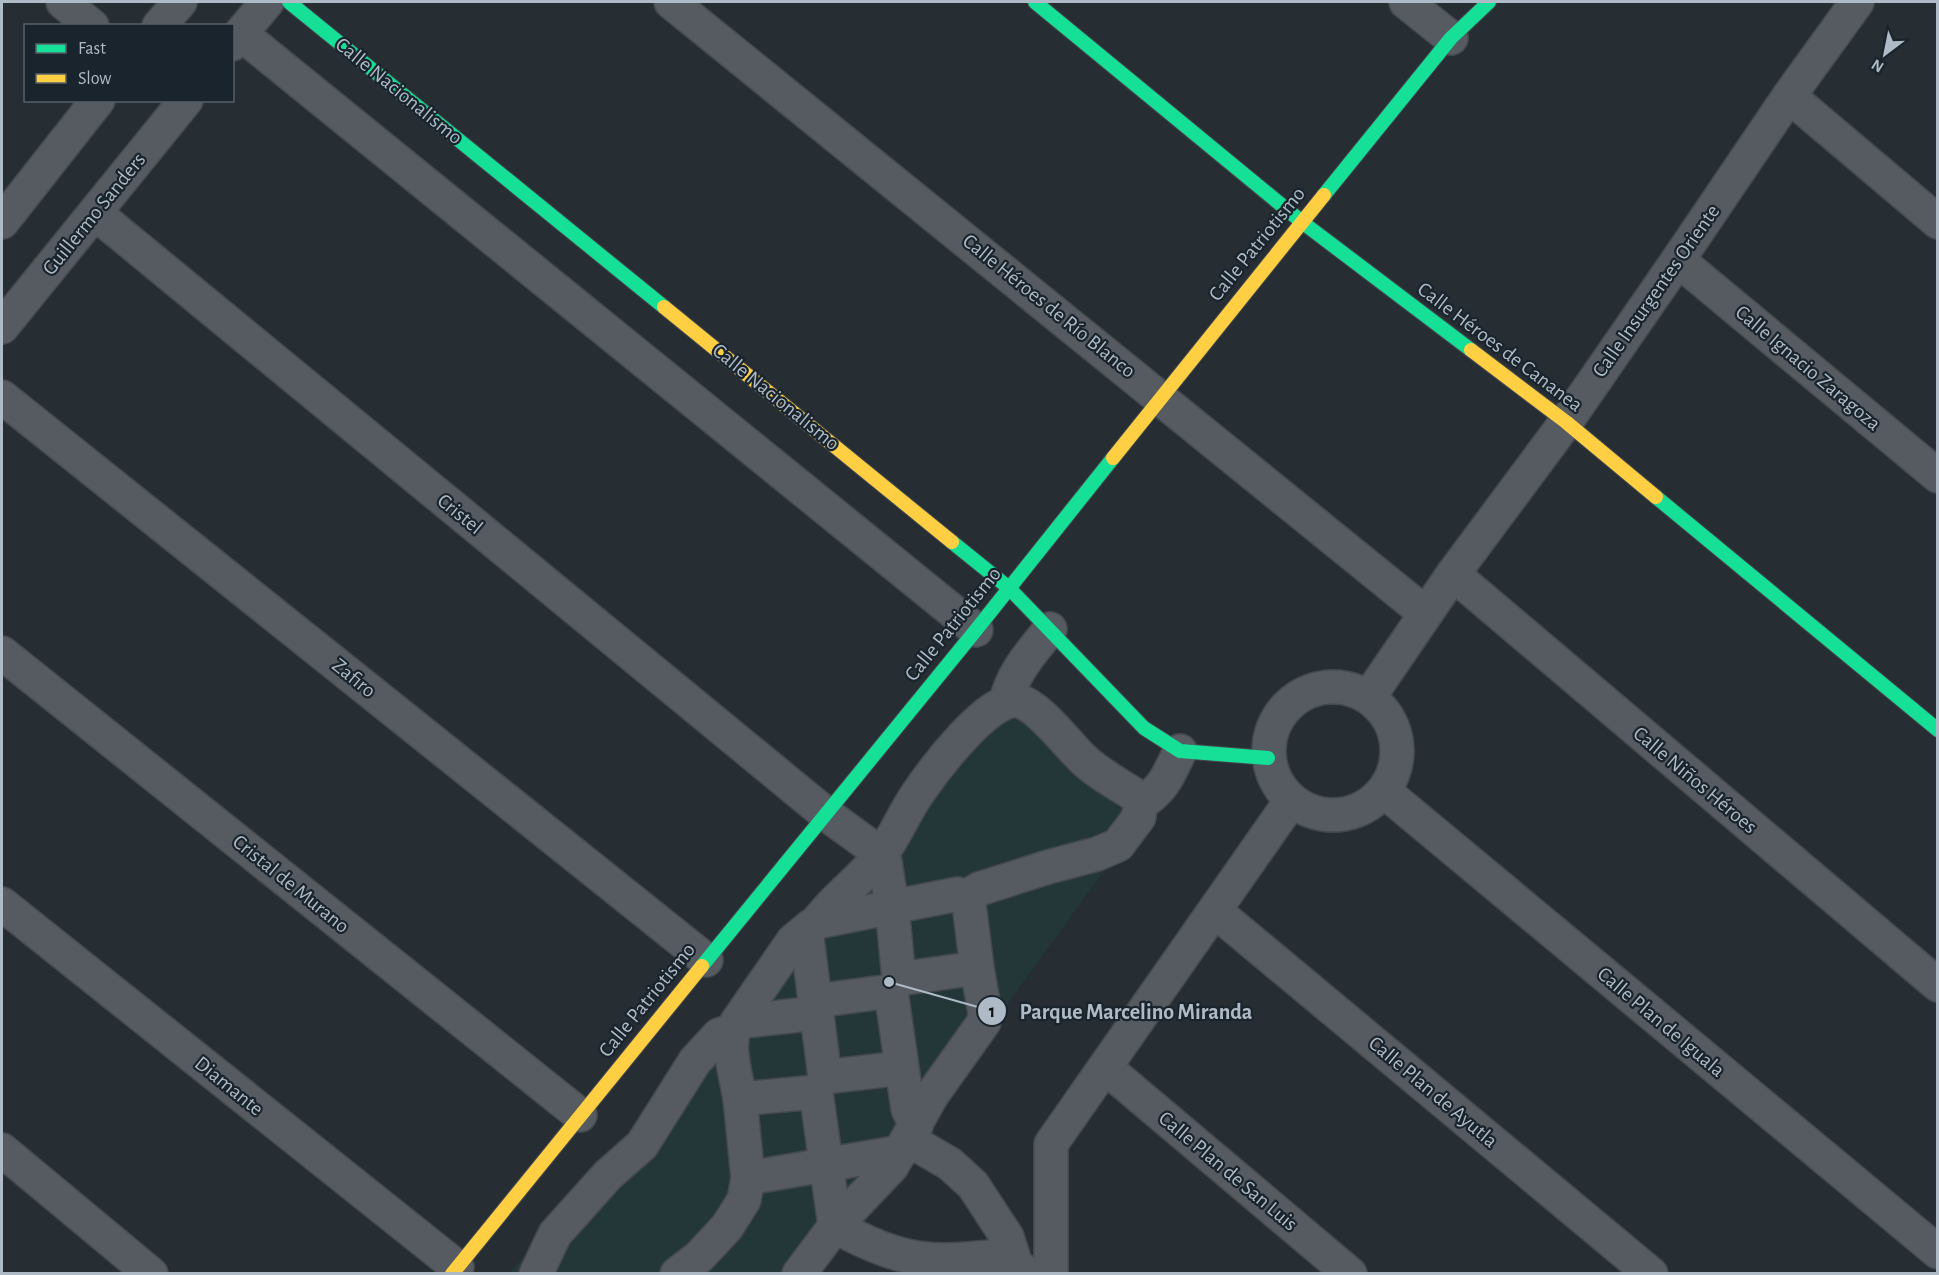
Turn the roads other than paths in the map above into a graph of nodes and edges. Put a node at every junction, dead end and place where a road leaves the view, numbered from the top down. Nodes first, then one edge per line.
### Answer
1 (63, 2) edge
2 (180, 2) edge
3 (267, 2) edge
4 (289, 2) edge
5 (671, 2) edge
6 (1035, 2) edge
7 (1406, 2) edge
8 (1489, 2) edge
9 (1857, 2) edge
10 (90, 24) edge
11 (161, 24) edge
12 (1451, 38) junction
13 (237, 39) edge
14 (1789, 96) junction
15 (96, 102) edge
16 (184, 102) edge
17 (95, 213) junction
18 (2, 222) edge
19 (1302, 222) junction
20 (1938, 222) edge
21 (1678, 260) junction
22 (2, 327) edge
23 (2, 397) edge
24 (1161, 397) junction
25 (1566, 422) junction
26 (1938, 476) edge
27 (1453, 574) junction
28 (1010, 588) junction
29 (1425, 613) junction
30 (976, 630) junction
31 (1050, 630) junction
32 (2, 653) edge
33 (1369, 696) junction
34 (1006, 702) junction
35 (1938, 730) edge
36 (1180, 752) junction
37 (1268, 758) junction
38 (1385, 792) junction
39 (1291, 801) junction
40 (1140, 804) junction
41 (826, 814) junction
42 (880, 856) junction
43 (966, 897) junction
44 (2, 904) edge
45 (892, 907) junction
46 (1215, 911) junction
47 (813, 925) junction
48 (706, 960) junction
49 (977, 968) junction
50 (895, 985) junction
51 (1938, 985) edge
52 (816, 1007) junction
53 (734, 1026) junction
54 (901, 1068) junction
55 (1106, 1068) junction
56 (821, 1085) junction
57 (740, 1099) junction
58 (580, 1115) junction
59 (908, 1139) junction
60 (2, 1150) edge
61 (825, 1165) junction
62 (748, 1178) junction
63 (835, 1226) junction
64 (1938, 1252) edge
65 (1020, 1264) edge
66 (454, 1270) edge
67 (151, 1274) edge
68 (536, 1274) edge
69 (677, 1274) edge
70 (799, 1274) edge
71 (1051, 1274) edge
72 (1350, 1274) edge
73 (1652, 1274) edge

1 - 10 street
2 - 11 street
3 - 13 street
4 - 28 street, Calle Nacionalismo
5 - 24 street, Calle Héroes de Río Blanco
6 - 19 street, Calle Héroes de Cananea
7 - 12 street
8 - 12 street, Calle Patriotismo
9 - 14 street, Calle Insurgentes Oriente
12 - 19 street, Calle Patriotismo
13 - 30 street
14 - 20 street
14 - 21 street, Calle Insurgentes Oriente
15 - 18 street
16 - 17 street, Guillermo Sanders
17 - 22 street, Guillermo Sanders
17 - 41 street, Cristel
19 - 24 street, Calle Patriotismo
19 - 25 street, Calle Héroes de Cananea
21 - 25 street, Calle Insurgentes Oriente
21 - 26 street, Calle Ignacio Zaragoza
23 - 48 street, Zafiro
24 - 28 street, Calle Patriotismo
24 - 29 street, Calle Héroes de Río Blanco
25 - 27 street, Calle Insurgentes Oriente
25 - 35 street, Calle Héroes de Cananea
27 - 29 street, Calle Insurgentes Oriente
27 - 51 street, Calle Niños Héroes
28 - 30 street, Calle Patriotismo
28 - 31 street, Calle Nacionalismo
29 - 33 street, Calle Insurgentes Oriente
30 - 41 street, Calle Patriotismo
31 - 34 street
31 - 36 street, Calle Nacionalismo
32 - 58 street, Cristal de Murano
33 - 37 street
33 - 38 street
34 - 40 street
34 - 42 street
36 - 37 street, Calle Nacionalismo
36 - 40 street
37 - 39 street
38 - 39 street
38 - 64 street, Calle Plan de Iguala
39 - 46 street
40 - 43 street
41 - 42 street, Cristel
41 - 48 street, Calle Patriotismo
42 - 45 street
42 - 47 street
43 - 45 street
43 - 49 street
44 - 66 street, Diamante
45 - 47 street
45 - 50 street
46 - 55 street
46 - 73 street, Calle Plan de Ayutla
47 - 52 street
47 - 53 street
48 - 58 street, Calle Patriotismo
49 - 50 street
49 - 59 street
50 - 52 street
50 - 54 street
52 - 53 street
52 - 56 street
53 - 57 street
53 - 68 street
54 - 56 street
54 - 59 street
55 - 71 street
55 - 72 street, Calle Plan de San Luis
56 - 57 street
56 - 61 street
57 - 62 street
58 - 66 street, Calle Patriotismo
59 - 61 street
59 - 63 street
59 - 65 street
60 - 67 street
61 - 62 street
61 - 63 street
62 - 69 street
63 - 65 street
63 - 70 street

